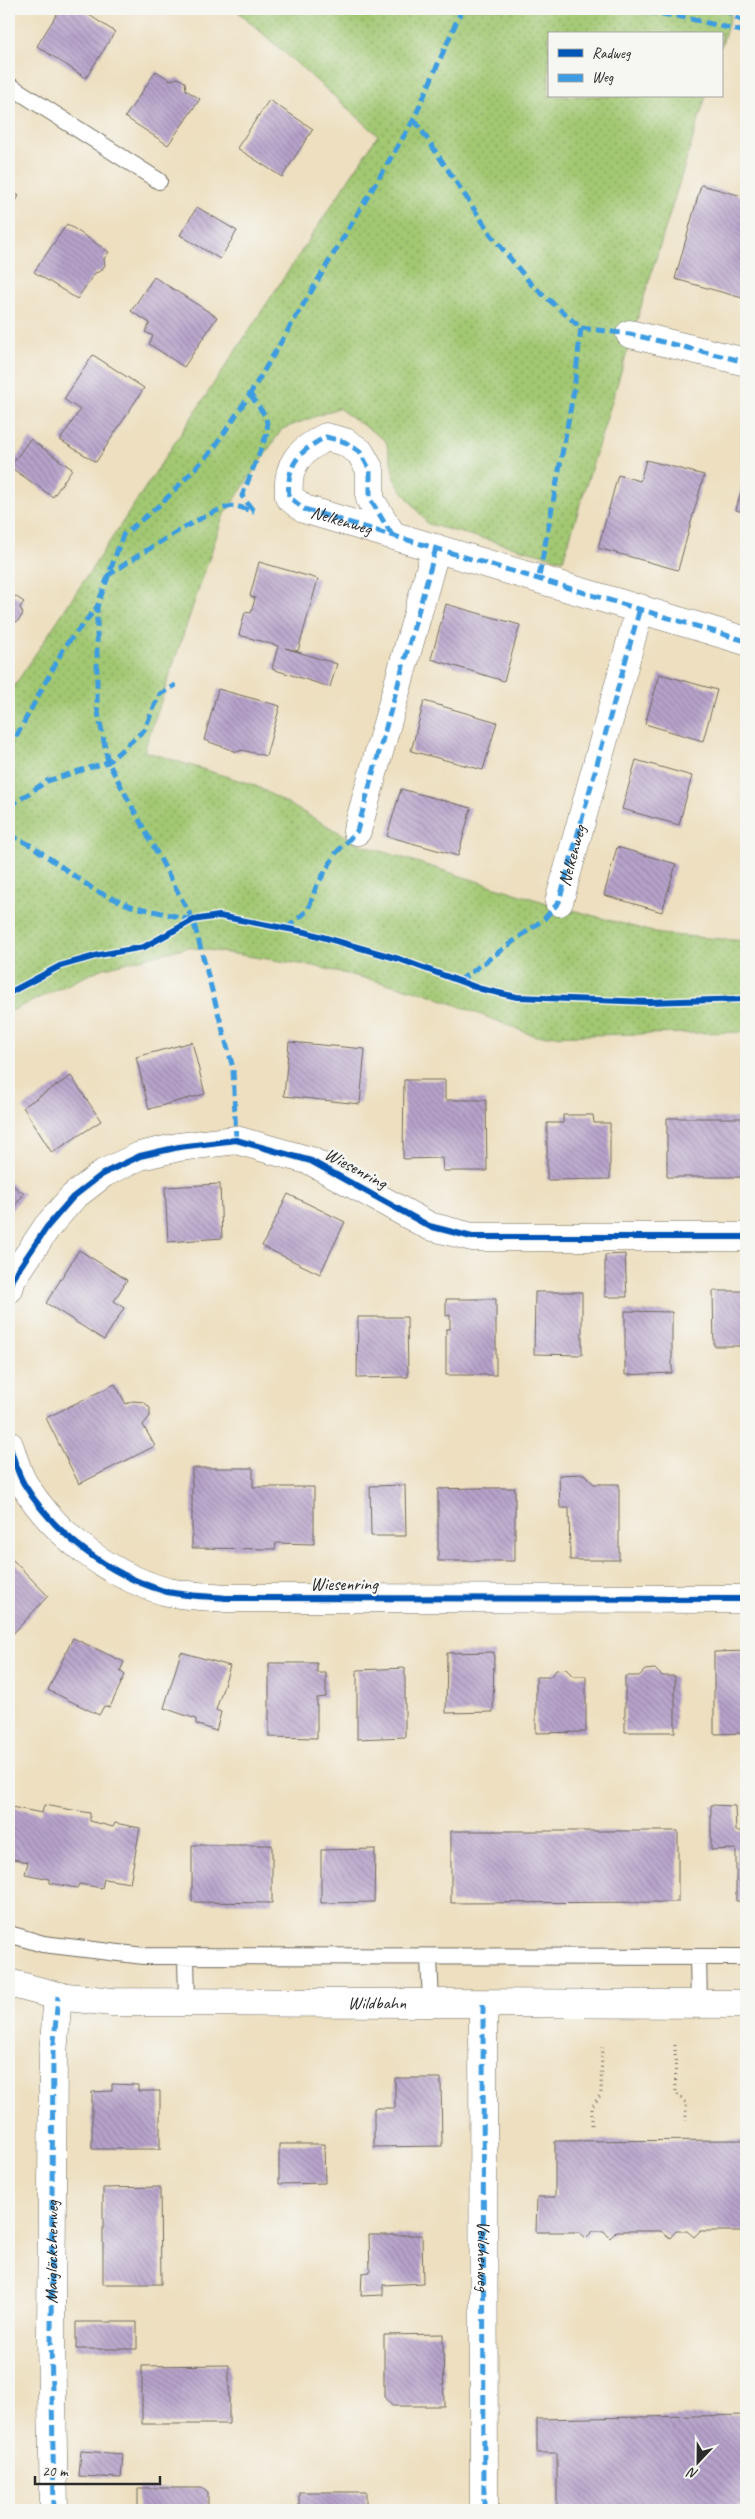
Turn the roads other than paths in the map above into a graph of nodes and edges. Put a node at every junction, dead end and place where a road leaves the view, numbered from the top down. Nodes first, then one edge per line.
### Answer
1 (9, 85) edge
2 (159, 182) dead end
3 (630, 334) dead end
4 (746, 362) edge
5 (392, 535) dead end
6 (436, 548) junction
7 (640, 608) junction
8 (746, 641) edge
9 (358, 831) dead end
10 (559, 902) dead end
11 (746, 1237) edge
12 (9, 1289) edge
13 (9, 1446) edge
14 (746, 1599) edge
15 (9, 1934) edge
16 (186, 1957) junction
17 (429, 1957) junction
18 (746, 1957) edge
19 (698, 1958) junction
20 (9, 1983) edge
21 (58, 1996) junction
22 (187, 2002) junction
23 (431, 2003) junction
24 (484, 2004) junction
25 (699, 2004) junction
26 (746, 2004) edge
27 (54, 2510) edge
28 (484, 2510) edge

1 - 2 lane
3 - 4 street
5 - 6 street, Nelkenweg
6 - 7 street, Nelkenweg
6 - 9 street
7 - 8 street, Nelkenweg
7 - 10 street, Nelkenweg
11 - 12 street, Wiesenring
13 - 14 street, Wiesenring
15 - 16 lane
16 - 17 lane
16 - 22 lane
17 - 19 lane
17 - 23 lane
18 - 19 lane
19 - 25 lane
20 - 21 street, Wildbahn
21 - 22 street, Wildbahn
21 - 27 street, Maiglöckchenweg
22 - 23 street, Wildbahn
23 - 24 street, Wildbahn
24 - 25 street, Wildbahn
24 - 28 street, Veilchenweg
25 - 26 street, Wildbahn

